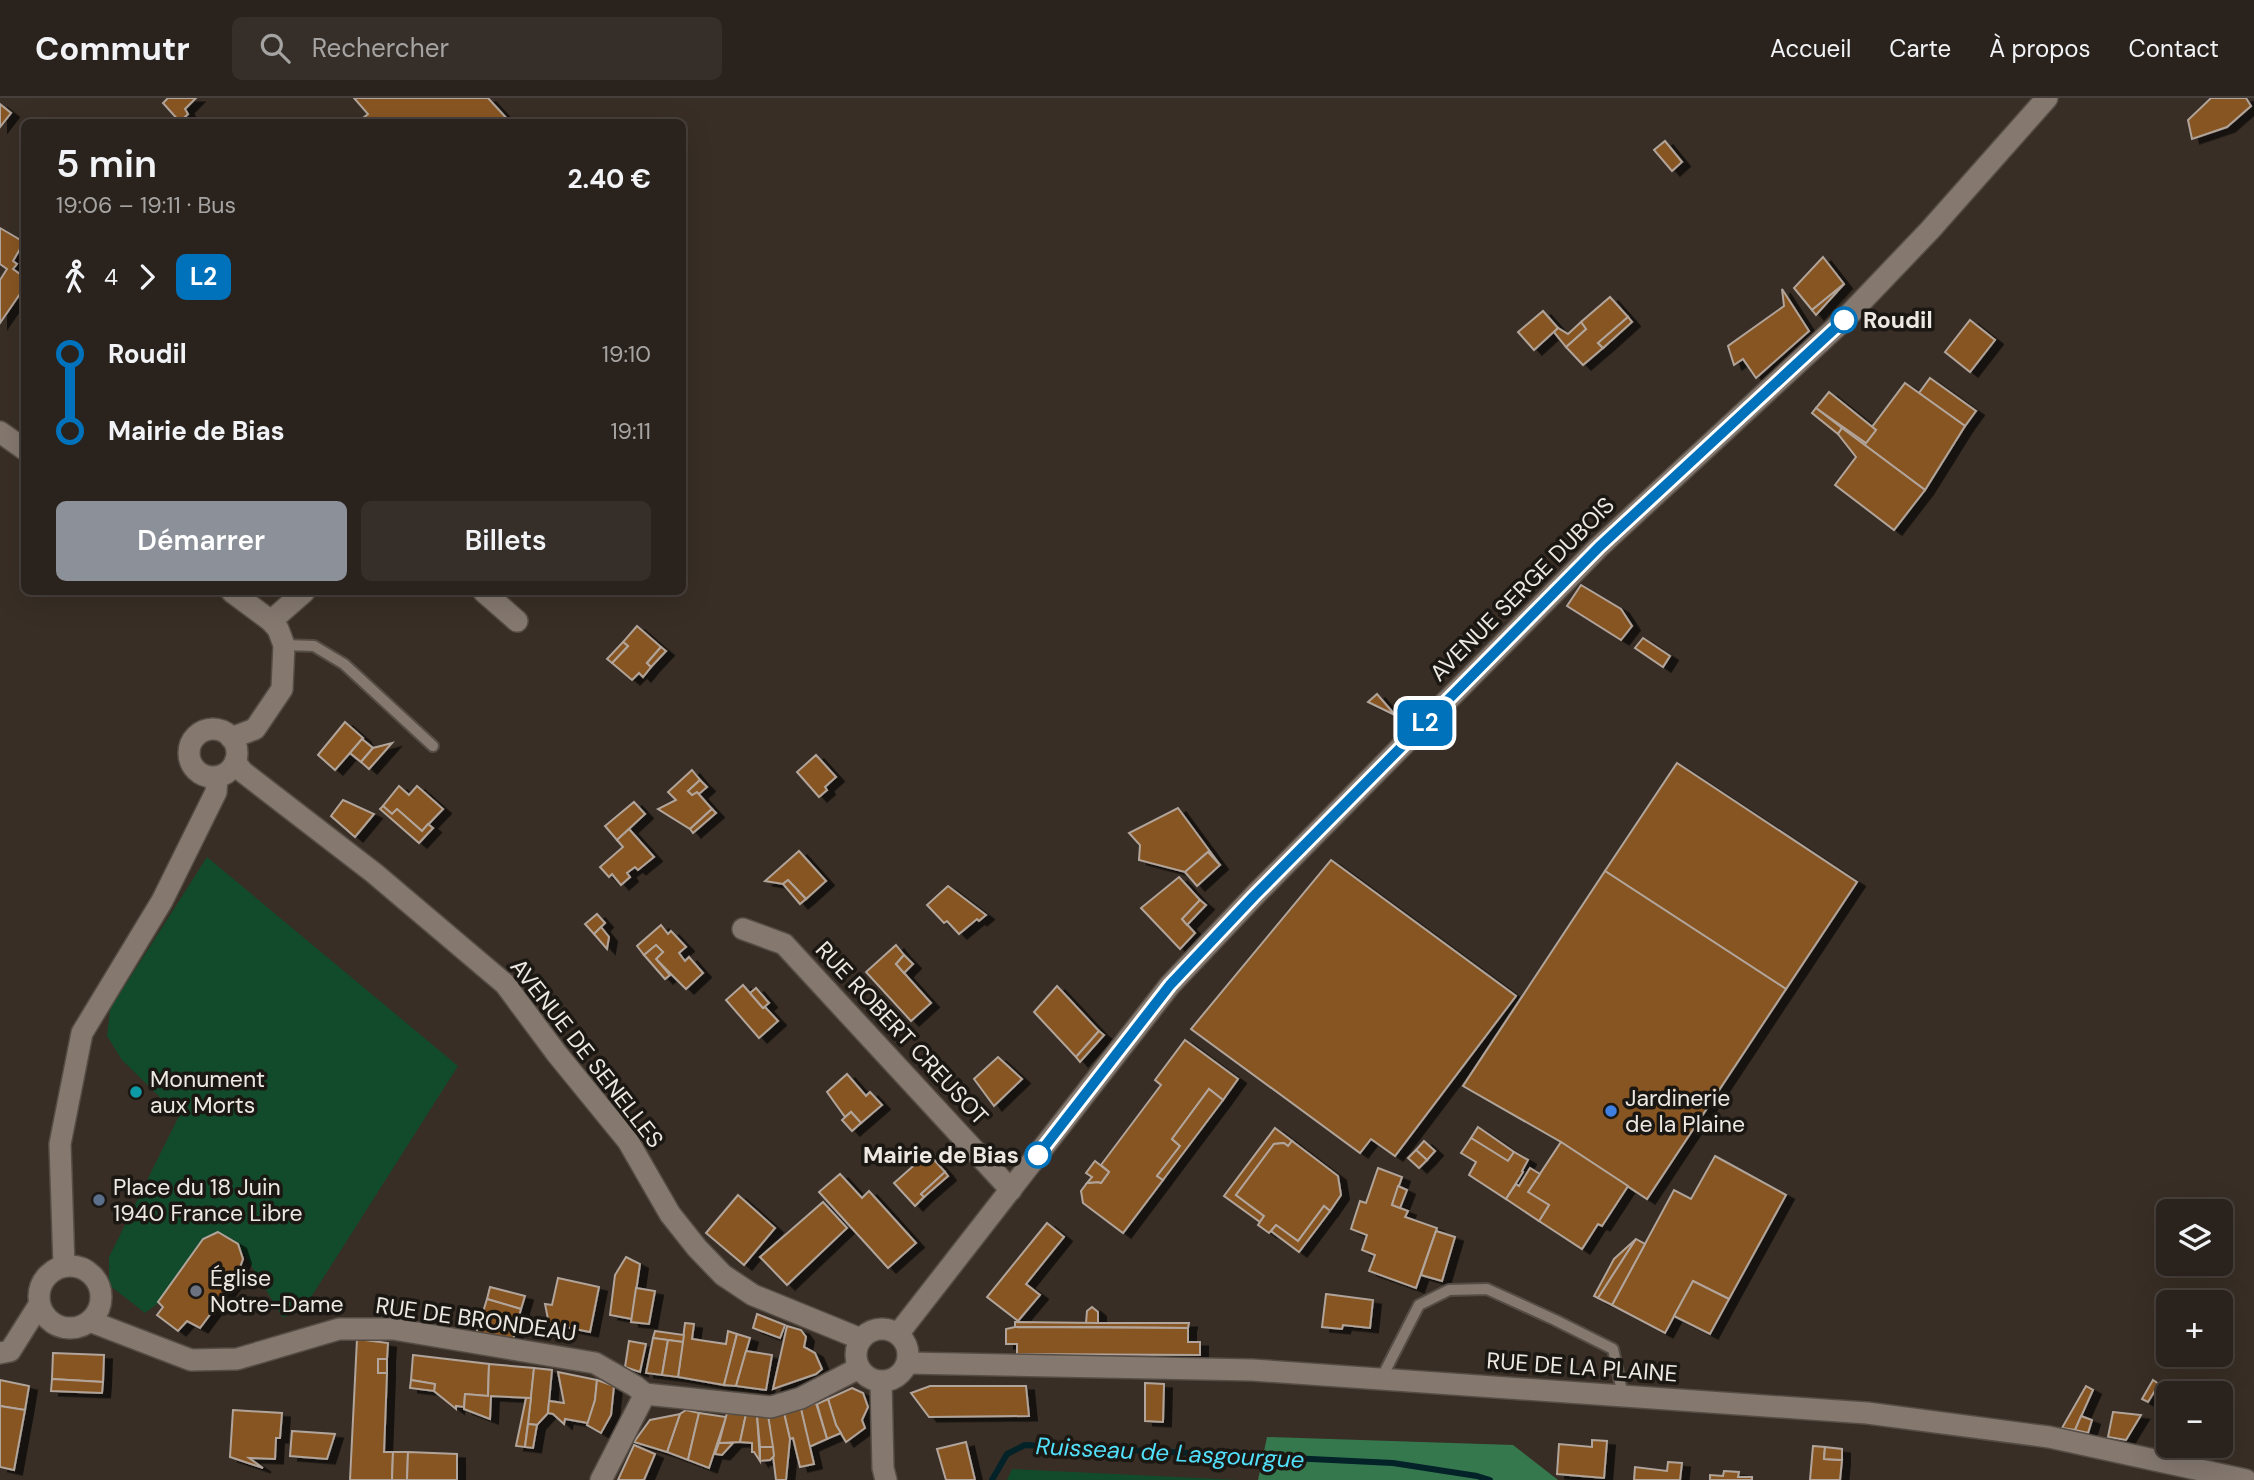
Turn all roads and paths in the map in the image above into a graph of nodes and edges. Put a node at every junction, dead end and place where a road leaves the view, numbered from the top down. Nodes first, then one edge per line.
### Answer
1 (2047, 98) edge
2 (0, 432) edge
3 (21, 447) edge
4 (236, 595) edge
5 (301, 595) edge
6 (487, 595) edge
7 (271, 621) junction
8 (517, 621) dead end
9 (284, 645) junction
10 (231, 738) junction
11 (433, 746) dead end
12 (235, 762) junction
13 (216, 777) junction
14 (743, 929) dead end
15 (1010, 1190) junction
16 (64, 1266) junction
17 (39, 1305) junction
18 (92, 1322) junction
19 (898, 1334) junction
20 (861, 1339) junction
21 (0, 1353) edge
22 (907, 1363) junction
23 (859, 1368) junction
24 (1381, 1379) junction
25 (881, 1382) junction
26 (645, 1394) junction
27 (1623, 1396) junction
28 (601, 1480) edge
29 (886, 1480) edge
30 (2246, 1480) edge

1 - 15 street, AVENUE SERGE DUBOIS
2 - 3 street
4 - 7 street
5 - 7 street
6 - 8 street
7 - 9 street
9 - 10 street
9 - 11 lane
10 - 12 street
10 - 13 street
12 - 13 street
12 - 20 street, AVENUE DE SENELLES
13 - 16 street
14 - 15 street, RUE ROBERT CREUSOT
15 - 19 street, AVENUE SERGE DUBOIS
16 - 17 street
16 - 18 street
17 - 18 street
17 - 21 street
18 - 26 street, RUE DE BRONDEAU
19 - 20 street
19 - 22 street
20 - 23 street
22 - 24 street, RUE DE LA PLAINE
22 - 25 street
23 - 25 street
23 - 26 street
24 - 27 street, RUE DE LA PLAINE
24 - 27 lane
25 - 29 street
26 - 28 street
27 - 30 street, RUE DE LA PLAINE

